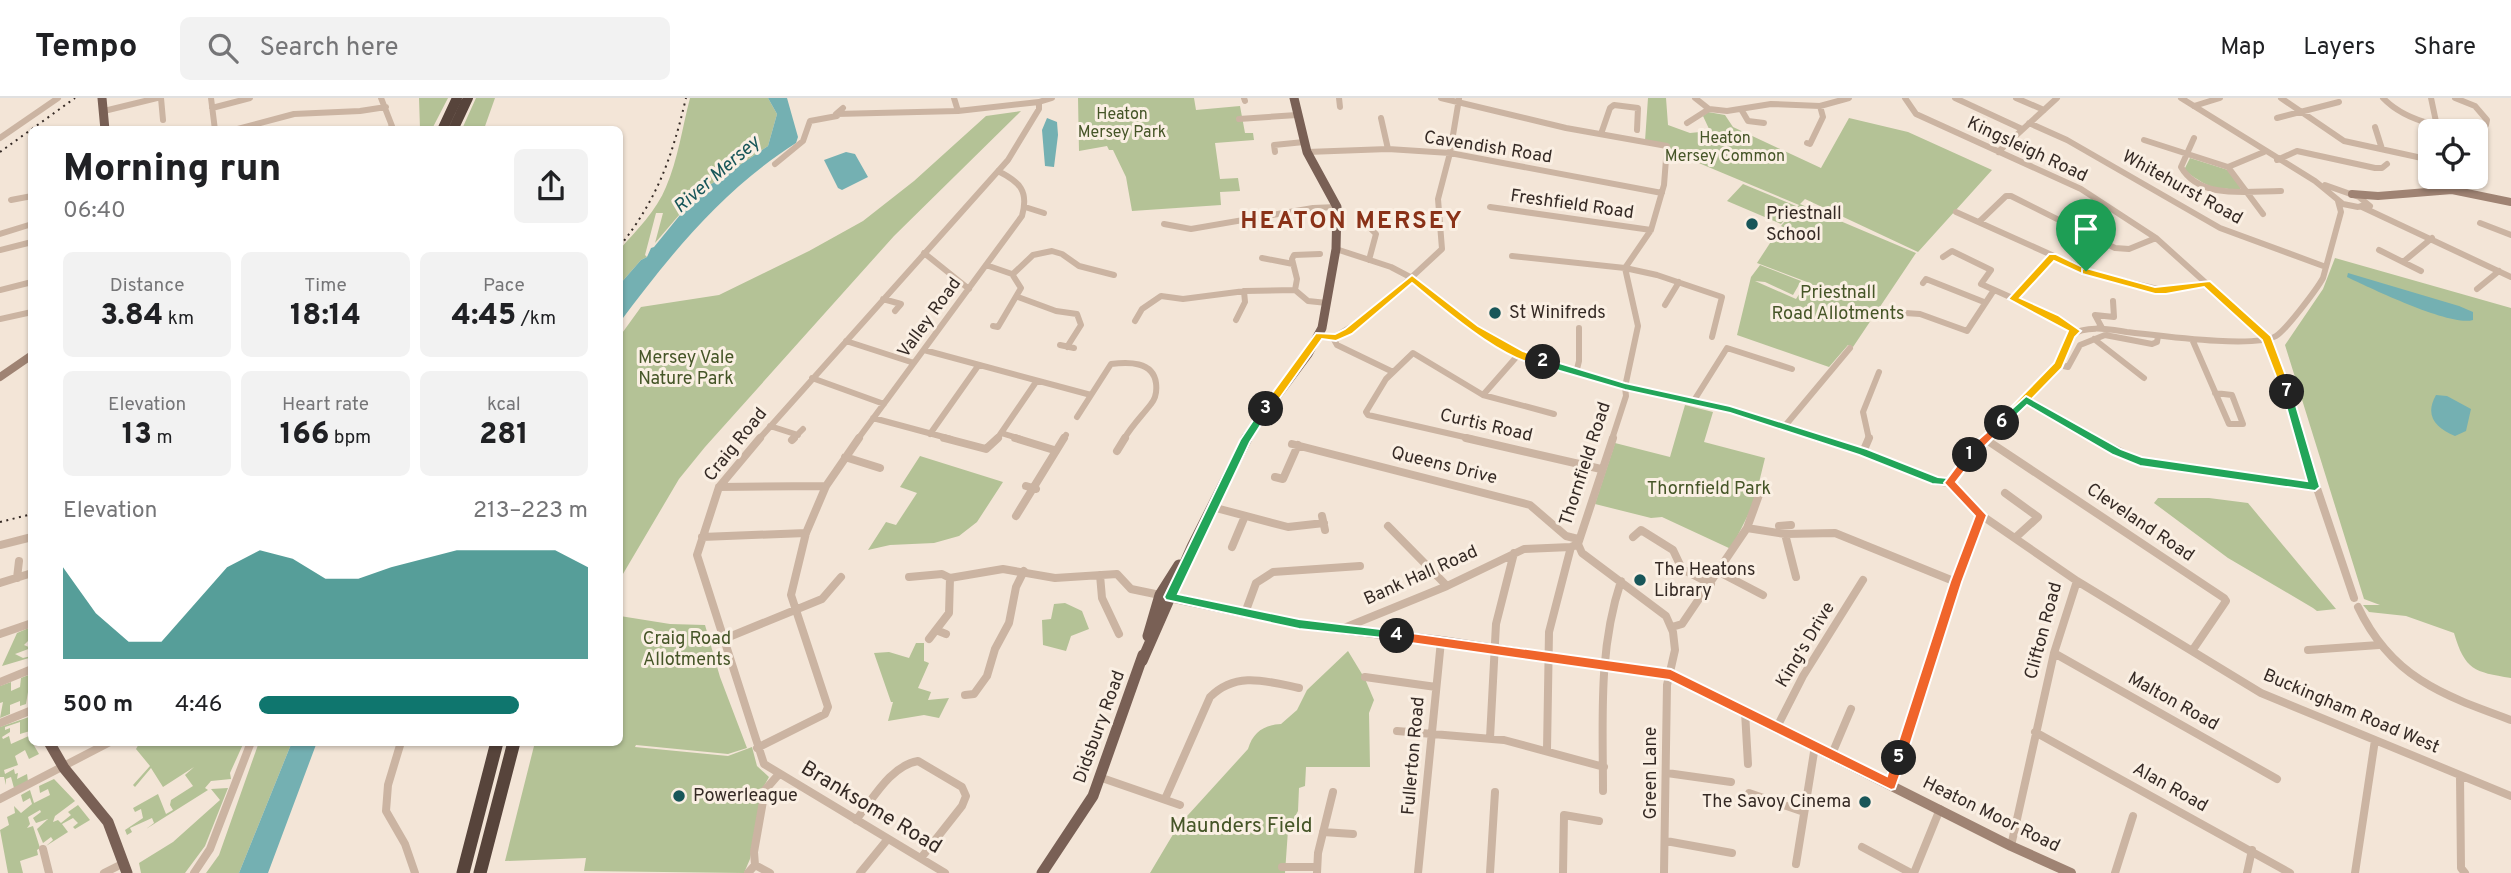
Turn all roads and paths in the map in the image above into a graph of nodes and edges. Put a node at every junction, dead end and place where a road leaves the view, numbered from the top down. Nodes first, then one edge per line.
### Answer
1 (58, 98) edge
2 (159, 98) edge
3 (211, 98) edge
4 (250, 98) edge
5 (382, 98) edge
6 (457, 98) edge
7 (468, 98) edge
8 (838, 98) edge
9 (954, 98) edge
10 (1052, 98) edge
11 (1294, 98) edge
12 (1339, 98) edge
13 (1441, 98) edge
14 (1695, 98) edge
15 (1849, 98) edge
16 (1905, 98) edge
17 (1955, 98) edge
18 (2016, 98) edge
19 (2057, 98) edge
20 (2181, 98) edge
21 (2220, 98) edge
22 (2281, 98) edge
23 (2383, 98) edge
24 (2431, 98) edge
25 (2455, 98) edge
26 (1459, 100) edge
27 (1769, 101) edge
28 (1039, 102) junction
29 (2339, 102) dead end
30 (104, 103) edge
31 (1820, 106) junction
32 (2194, 106) junction
33 (386, 107) junction
34 (1340, 107) dead end
35 (212, 108) junction
36 (844, 108) junction
37 (1709, 108) junction
38 (1741, 109) junction
39 (2044, 110) junction
40 (958, 111) junction
41 (2301, 112) junction
42 (854, 115) junction
43 (1297, 115) junction
44 (838, 116) junction
45 (1381, 118) dead end
46 (2277, 118) dead end
47 (1239, 119) dead end
48 (2422, 119) edge
49 (2435, 119) edge
50 (2486, 119) edge
51 (163, 120) dead end
52 (1687, 123) dead end
53 (1764, 123) dead end
54 (2029, 123) junction
55 (105, 126) edge
56 (214, 126) edge
57 (248, 126) edge
58 (391, 126) edge
59 (444, 126) edge
60 (455, 126) edge
61 (2375, 127) dead end
62 (2022, 129) junction
63 (1637, 130) dead end
64 (1601, 134) junction
65 (1268, 137) dead end
66 (0, 138) edge
67 (2194, 138) dead end
68 (2144, 140) dead end
69 (1304, 142) junction
70 (1809, 143) dead end
71 (1388, 149) junction
72 (2382, 149) junction
73 (1307, 152) junction
74 (1998, 152) junction
75 (2264, 152) junction
76 (1450, 153) junction
77 (2189, 155) junction
78 (2418, 157) edge
79 (2277, 160) junction
80 (775, 164) dead end
81 (2387, 164) dead end
82 (2228, 167) junction
83 (998, 171) junction
84 (2315, 181) junction
85 (1030, 183) dead end
86 (1022, 186) junction
87 (2245, 190) junction
88 (2452, 190) joint
89 (2281, 191) dead end
90 (1662, 193) junction
91 (2348, 193) junction
92 (2378, 196) junction
93 (28, 197) edge
94 (2337, 199) junction
95 (11, 200) dead end
96 (2511, 202) edge
97 (2364, 204) junction
98 (1025, 207) junction
99 (1337, 207) junction
100 (1490, 207) dead end
101 (2354, 207) junction
102 (1956, 212) dead end
103 (2341, 212) junction
104 (1044, 213) dead end
105 (2263, 214) dead end
106 (1979, 222) junction
107 (2480, 223) dead end
108 (1164, 224) dead end
109 (28, 225) edge
110 (1371, 229) dead end
111 (1651, 230) junction
112 (0, 234) edge
113 (2511, 235) edge
114 (2156, 238) junction
115 (2432, 238) junction
116 (28, 243) edge
117 (1336, 249) junction
118 (0, 250) edge
119 (2379, 250) dead end
120 (924, 253) junction
121 (1320, 254) dead end
122 (1512, 256) dead end
123 (2052, 256) junction
124 (1943, 257) dead end
125 (1262, 258) dead end
126 (1369, 260) junction
127 (2403, 262) junction
128 (1293, 264) junction
129 (986, 265) junction
130 (2326, 267) junction
131 (1625, 268) junction
132 (2421, 271) dead end
133 (2499, 271) junction
134 (1014, 273) junction
135 (1114, 275) dead end
136 (2511, 277) edge
137 (1412, 278) junction
138 (1679, 282) junction
139 (28, 283) edge
140 (1923, 283) dead end
141 (2206, 283) junction
142 (969, 289) junction
143 (2477, 289) dead end
144 (0, 290) edge
145 (1295, 290) junction
146 (1994, 290) junction
147 (1244, 291) junction
148 (1018, 297) junction
149 (883, 299) junction
150 (2013, 299) junction
151 (2113, 301) dead end
152 (1984, 302) junction
153 (1327, 303) junction
154 (1665, 306) dead end
155 (895, 311) dead end
156 (28, 313) edge
157 (1905, 313) dead end
158 (0, 319) edge
159 (1236, 320) dead end
160 (1135, 321) dead end
161 (995, 327) dead end
162 (1579, 328) dead end
163 (2102, 328) junction
164 (2076, 331) junction
165 (1320, 335) junction
166 (2158, 336) junction
167 (1712, 337) dead end
168 (1333, 338) junction
169 (2267, 338) junction
170 (2094, 339) junction
171 (2192, 339) junction
172 (846, 341) junction
173 (1067, 347) dead end
174 (1850, 348) dead end
175 (924, 350) junction
176 (1519, 354) junction
177 (28, 358) edge
178 (1571, 360) dead end
179 (1580, 362) junction
180 (914, 363) junction
181 (1589, 365) dead end
182 (2059, 365) junction
183 (978, 366) junction
184 (1793, 369) dead end
185 (1879, 372) dead end
186 (1393, 373) junction
187 (1576, 373) junction
188 (0, 377) edge
189 (812, 378) junction
190 (2144, 378) dead end
191 (1036, 382) junction
192 (1625, 387) junction
193 (2215, 393) junction
194 (1091, 395) junction
195 (1483, 396) junction
196 (2026, 400) junction
197 (1693, 402) junction
198 (884, 404) junction
199 (1554, 414) dead end
200 (1076, 417) dead end
201 (873, 418) junction
202 (770, 426) junction
203 (1783, 427) junction
204 (1000, 433) junction
205 (930, 434) junction
206 (798, 435) dead end
207 (1066, 435) dead end
208 (1124, 438) junction
209 (1985, 439) junction
210 (1135, 441) dead end
211 (1054, 450) junction
212 (1117, 451) dead end
213 (1863, 452) junction
214 (845, 457) junction
215 (880, 468) dead end
216 (1601, 469) junction
217 (1275, 477) dead end
218 (1950, 483) junction
219 (826, 485) junction
220 (719, 487) junction
221 (2315, 487) junction
222 (2005, 493) dead end
223 (1759, 495) dead end
224 (1212, 507) junction
225 (1020, 513) dead end
226 (1981, 515) junction
227 (1245, 516) junction
228 (1324, 523) dead end
229 (1388, 526) dead end
230 (1747, 528) junction
231 (1786, 529) junction
232 (806, 533) junction
233 (702, 537) junction
234 (1633, 537) dead end
235 (28, 538) edge
236 (2015, 538) junction
237 (1576, 544) junction
238 (0, 545) edge
239 (1232, 547) dead end
240 (1514, 553) junction
241 (19, 561) dead end
242 (1360, 566) dead end
243 (1024, 571) junction
244 (1719, 572) junction
245 (28, 574) edge
246 (1100, 575) junction
247 (841, 577) dead end
248 (1796, 577) dead end
249 (17, 578) junction
250 (950, 578) junction
251 (914, 580) dead end
252 (1863, 580) dead end
253 (1621, 581) junction
254 (2077, 581) junction
255 (1956, 582) junction
256 (0, 583) edge
257 (1711, 584) junction
258 (1447, 586) junction
259 (1763, 595) dead end
260 (1165, 596) junction
261 (1194, 603) junction
262 (1165, 610) junction
263 (797, 611) junction
264 (1245, 614) junction
265 (28, 624) edge
266 (1672, 627) junction
267 (1115, 628) dead end
268 (1341, 629) junction
269 (936, 630) junction
270 (0, 634) edge
271 (946, 634) dead end
272 (724, 639) junction
273 (929, 639) dead end
274 (1441, 641) junction
275 (2379, 645) junction
276 (1495, 649) junction
277 (2308, 650) dead end
278 (2192, 651) junction
279 (2054, 653) junction
280 (1549, 657) junction
281 (1142, 661) junction
282 (1605, 666) junction
283 (28, 672) edge
284 (1671, 675) junction
285 (1365, 677) dead end
286 (0, 682) edge
287 (1436, 687) junction
288 (1299, 688) dead end
289 (972, 697) dead end
290 (1852, 709) dead end
291 (28, 712) edge
292 (1745, 712) junction
293 (2511, 720) edge
294 (0, 723) edge
295 (1777, 727) junction
296 (1397, 731) dead end
297 (2035, 732) junction
298 (1432, 736) junction
299 (1490, 738) junction
300 (2375, 740) junction
301 (51, 746) edge
302 (103, 746) edge
303 (250, 746) edge
304 (400, 746) edge
305 (496, 746) edge
306 (513, 746) edge
307 (1815, 746) junction
308 (757, 748) junction
309 (1547, 750) junction
310 (1832, 754) junction
311 (1748, 764) dead end
312 (1604, 767) junction
313 (64, 768) junction
314 (1667, 773) junction
315 (779, 774) junction
316 (2460, 776) junction
317 (1102, 778) junction
318 (2277, 779) dead end
319 (1731, 782) dead end
320 (1891, 784) junction
321 (1603, 791) dead end
322 (1495, 792) dead end
323 (1333, 793) dead end
324 (1749, 793) dead end
325 (2511, 796) edge
326 (0, 799) edge
327 (1165, 799) junction
328 (1180, 805) dead end
329 (1940, 809) junction
330 (1804, 812) junction
331 (2133, 817) dead end
332 (856, 820) junction
333 (1599, 821) dead end
334 (1323, 832) junction
335 (1353, 834) dead end
336 (887, 840) junction
337 (1666, 841) junction
338 (2011, 846) junction
339 (1862, 847) dead end
340 (43, 849) dead end
341 (2252, 850) junction
342 (1732, 853) dead end
343 (920, 858) junction
344 (1796, 864) dead end
345 (1282, 867) dead end
346 (125, 868) edge
347 (752, 869) edge
348 (1317, 870) edge
349 (49, 873) edge
350 (104, 873) edge
351 (194, 873) edge
352 (415, 873) edge
353 (463, 873) edge
354 (480, 873) edge
355 (771, 873) edge
356 (860, 873) edge
357 (945, 873) edge
358 (1042, 873) edge
359 (1418, 873) edge
360 (1490, 873) edge
361 (1563, 873) edge
362 (1664, 873) edge
363 (1913, 873) edge
364 (2071, 873) edge
365 (2115, 873) edge
366 (2247, 873) edge
367 (2290, 873) edge
368 (2355, 873) edge
369 (2465, 873) edge

1 - 66 street
2 - 30 street
2 - 51 street
3 - 35 street
4 - 35 street
5 - 33 street
6 - 59 highway
7 - 60 highway
8 - 36 street
9 - 40 street
10 - 28 street
11 - 43 main road, Didsbury Road
12 - 34 street
13 - 26 street
14 - 37 street
15 - 31 street
16 - 74 street, Kingsleigh Road
17 - 62 street
18 - 39 street
19 - 39 street
20 - 32 street
21 - 32 street
22 - 41 street
23 - 48 street
24 - 49 street
25 - 50 street
26 - 64 street
26 - 76 street
27 - 31 street
27 - 38 street
28 - 40 street
28 - 83 street, Craig Road
29 - 41 street
30 - 55 main road
31 - 70 street
32 - 75 street
33 - 57 street
33 - 58 street
35 - 56 street
36 - 42 street
36 - 44 street
37 - 38 street
37 - 52 street
38 - 53 street
39 - 54 street
40 - 42 street
41 - 46 street
41 - 72 street
42 - 44 street
43 - 47 street
43 - 69 main road, Didsbury Road
44 - 80 street
45 - 71 street
54 - 62 street
54 - 130 street, Whitehurst Road
61 - 72 street
62 - 74 street
63 - 64 street
64 - 90 street
65 - 69 street
67 - 77 street
68 - 77 street
69 - 73 main road, Didsbury Road
71 - 73 street, Cavendish Road
71 - 76 street, Cavendish Road
72 - 78 street
73 - 99 main road, Didsbury Road
74 - 114 street, Kingsleigh Road
75 - 79 street
75 - 82 street
76 - 90 street, Cavendish Road
76 - 137 street
77 - 82 street
77 - 87 street
79 - 81 street
79 - 84 street
82 - 87 street
83 - 86 street
83 - 120 street, Craig Road
84 - 91 street
84 - 94 street
85 - 86 street
86 - 98 street
87 - 89 street
87 - 105 street
88 - 92 main road
88 - 96 main road
90 - 111 street
91 - 92 main road
91 - 94 street
91 - 97 street
92 - 97 main road
93 - 95 street
94 - 101 street
94 - 103 street
97 - 101 street
97 - 115 street
98 - 104 street
98 - 129 street, Valley Road
99 - 108 street
99 - 117 main road, Didsbury Road
100 - 111 street, Freshfield Road
101 - 103 street
102 - 106 street
103 - 130 street
106 - 114 street
106 - 123 street
107 - 113 street
109 - 112 street
110 - 126 street
111 - 131 street
114 - 141 street, Kingsleigh Road
115 - 127 street
115 - 133 street
116 - 118 street
117 - 126 street
117 - 153 main road, Didsbury Road
119 - 127 street
120 - 142 street
120 - 149 street, Craig Road
121 - 128 street
122 - 131 street
123 - 141 street
123 - 150 street
124 - 146 street
125 - 128 street
126 - 137 street
127 - 132 street
128 - 145 street
129 - 134 street
129 - 142 street, Valley Road
130 - 169 street
131 - 138 street
131 - 192 street, Thornfield Road
133 - 136 street
133 - 143 street
134 - 135 street
134 - 148 street
137 - 168 street
137 - 176 street
138 - 154 street
138 - 167 street
139 - 144 street
140 - 152 street
141 - 169 street, Kingsleigh Road
142 - 175 street, Valley Road
145 - 147 street
145 - 153 street
146 - 150 street
146 - 152 street
147 - 159 street
147 - 160 street
148 - 161 street
148 - 173 street
149 - 155 street
149 - 172 street, Craig Road
150 - 164 street
151 - 163 street
152 - 157 street
153 - 165 main road, Didsbury Road
156 - 158 street
162 - 179 street
163 - 164 street
163 - 166 street
164 - 182 street
165 - 168 street
165 - 224 main road, Didsbury Road
166 - 170 street
166 - 171 street
168 - 186 street
169 - 171 street
169 - 221 street
170 - 182 street
170 - 190 street
171 - 193 street
172 - 180 street
172 - 189 street, Craig Road
174 - 203 street
175 - 180 street, Valley Road
175 - 183 street
176 - 187 street
176 - 195 street
177 - 188 main road
178 - 179 street
179 - 181 street
179 - 187 street
180 - 198 street, Valley Road
182 - 196 street
183 - 191 street
183 - 205 street
184 - 197 street
185 - 213 street
186 - 195 street
186 - 216 street, Curtis Road
187 - 192 street
189 - 198 street
189 - 202 street, Craig Road
191 - 194 street
191 - 204 street
192 - 197 street
192 - 216 street, Thornfield Road
193 - 193 street
194 - 200 street
194 - 208 street
195 - 199 street
196 - 209 street
196 - 221 street
197 - 203 street
198 - 201 street, Valley Road
201 - 205 street
201 - 214 street, Valley Road
202 - 206 street
202 - 220 street, Craig Road
203 - 213 street
204 - 205 street
204 - 211 street
207 - 211 street
208 - 210 street
208 - 212 street
209 - 218 street
209 - 278 street, Cleveland Road
211 - 225 street
213 - 218 street
214 - 215 street
214 - 219 street, Valley Road
216 - 237 street, Thornfield Road
217 - 237 street, Queens Drive
218 - 226 street, Clifton Road
219 - 220 street
219 - 232 street, Valley Road
220 - 233 street, Craig Road
221 - 275 street
222 - 236 street
223 - 230 street
224 - 227 street
224 - 260 main road, Didsbury Road
226 - 236 street, Clifton Road
226 - 255 street
227 - 228 street
227 - 239 street
229 - 258 street
230 - 231 street
230 - 244 street
231 - 248 street
231 - 255 street
232 - 233 street
232 - 263 street, Valley Road
233 - 272 street, Craig Road
234 - 257 street
235 - 238 street
236 - 254 street, Clifton Road
237 - 240 street, Bank Hall Road
237 - 253 street, Thornfield Road
237 - 280 street
240 - 258 street, Bank Hall Road
240 - 276 street
241 - 249 street
242 - 264 street
243 - 246 street
243 - 250 street
243 - 289 street
244 - 257 street
244 - 259 street
245 - 249 street
246 - 260 street
246 - 267 street
247 - 263 street
249 - 256 street
250 - 251 street
250 - 269 street
252 - 295 street, King's Drive
253 - 266 street, Thornfield Road
253 - 282 street
254 - 278 street, Buckingham Road West
254 - 279 street, Clifton Road
255 - 320 street
257 - 266 street
258 - 268 street, Bank Hall Road
260 - 261 main road
260 - 262 main road, Didsbury Road
260 - 281 main road, Didsbury Road
261 - 262 main road
261 - 264 main road
262 - 281 main road, Didsbury Road
263 - 272 street
263 - 308 street, Valley Road
264 - 268 main road
265 - 270 street
266 - 284 street
268 - 274 main road, Heaton Moor Road
269 - 271 street
269 - 273 street
272 - 308 street, Craig Road
274 - 276 main road, Heaton Moor Road
274 - 287 street, Fullerton Road
275 - 277 street
275 - 293 street
276 - 280 main road, Heaton Moor Road
276 - 299 street
278 - 300 street, Buckingham Road West
279 - 297 street, Clifton Road
279 - 318 street, Malton Road
280 - 282 main road, Heaton Moor Road
280 - 309 street
281 - 317 main road, Didsbury Road
282 - 284 main road, Heaton Moor Road
282 - 312 street
283 - 286 street
284 - 292 main road, Heaton Moor Road
284 - 314 street, Green Lane
285 - 287 street
287 - 298 street, Fullerton Road
288 - 327 street
290 - 310 street
291 - 294 street
292 - 295 main road, Heaton Moor Road
292 - 311 street
295 - 307 main road, Heaton Moor Road
296 - 298 street
297 - 338 street, Clifton Road
297 - 341 street, Alan Road
298 - 299 street
298 - 359 street, Fullerton Road
299 - 309 street
300 - 316 street, Buckingham Road West
300 - 368 street
301 - 313 main road
302 - 313 street
303 - 351 street
304 - 352 street
305 - 353 highway
306 - 354 highway
307 - 310 main road, Heaton Moor Road
307 - 330 street
308 - 315 street, Craig Road
309 - 312 street
310 - 320 main road, Heaton Moor Road
312 - 321 street
313 - 326 street
313 - 346 main road
314 - 319 street
314 - 337 street, Green Lane
315 - 332 street, Branksome Road
315 - 347 street
316 - 325 street, Buckingham Road West
316 - 369 street
317 - 327 street
317 - 358 main road, Didsbury Road
320 - 329 main road, Heaton Moor Road
322 - 360 street
323 - 334 street
324 - 330 street
327 - 328 street
329 - 338 main road, Heaton Moor Road
329 - 363 street
330 - 344 street
331 - 365 street
332 - 336 street, Branksome Road
332 - 343 street
333 - 361 street
334 - 335 street
334 - 348 street
336 - 343 street, Branksome Road
336 - 356 street
337 - 342 street
337 - 362 street, Green Lane
338 - 364 main road, Heaton Moor Road
339 - 363 street
340 - 349 street
341 - 366 street
341 - 367 street, Alan Road
343 - 357 street, Branksome Road
345 - 348 street
346 - 350 street
347 - 355 street

